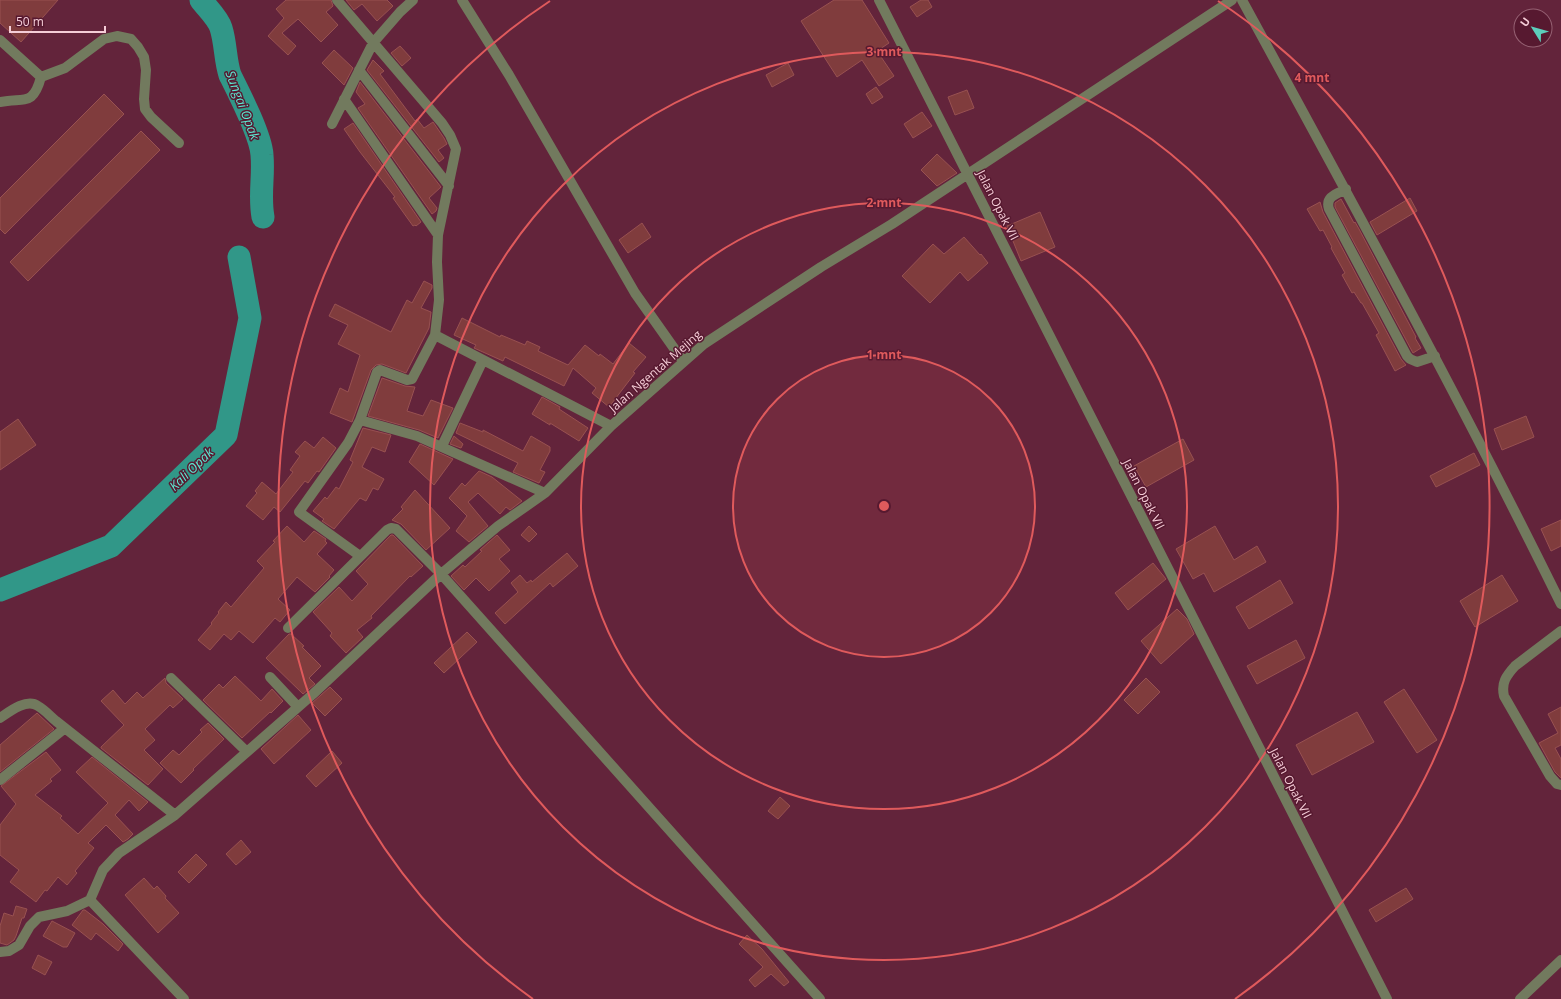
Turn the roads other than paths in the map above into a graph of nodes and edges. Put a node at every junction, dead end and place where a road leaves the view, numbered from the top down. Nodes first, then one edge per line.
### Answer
1 (336, 0) edge
2 (413, 0) edge
3 (462, 0) edge
4 (879, 0) edge
5 (1232, 0) edge
6 (1242, 0) edge
7 (0, 40) edge
8 (373, 43) junction
9 (359, 70) junction
10 (41, 77) junction
11 (344, 99) junction
12 (0, 102) edge
13 (332, 124) dead end
14 (179, 144) dead end
15 (968, 175) junction
16 (448, 186) junction
17 (1346, 189) junction
18 (438, 235) junction
19 (435, 335) junction
20 (1435, 356) junction
21 (483, 360) junction
22 (683, 361) junction
23 (360, 420) junction
24 (611, 426) junction
25 (442, 446) junction
26 (545, 493) junction
27 (360, 556) junction
28 (441, 574) junction
29 (1561, 604) edge
30 (288, 628) dead end
31 (1561, 631) edge
32 (270, 677) dead end
33 (172, 678) dead end
34 (298, 707) junction
35 (0, 718) edge
36 (65, 728) junction
37 (247, 752) junction
38 (0, 780) edge
39 (1561, 785) edge
40 (175, 815) junction
41 (90, 900) junction
42 (0, 952) edge
43 (1561, 960) edge
44 (1523, 998) edge
45 (184, 999) edge
46 (820, 999) edge
47 (1387, 999) edge

1 - 8 street
2 - 8 street
3 - 22 street
4 - 15 street, Jalan Opak VII
5 - 15 street, Jalan Ngentak Mejing
6 - 17 street
7 - 10 street
8 - 9 street
8 - 16 street
9 - 11 street
9 - 16 street
10 - 12 street
10 - 14 street
11 - 13 street
11 - 18 street
15 - 22 street, Jalan Ngentak Mejing
15 - 47 street, Jalan Opak VII
16 - 18 street
17 - 20 street
17 - 20 street
18 - 19 street
19 - 21 street
19 - 23 street
20 - 29 street
21 - 24 street
21 - 25 street
22 - 24 street, Jalan Ngentak Mejing
23 - 25 street
23 - 27 street
24 - 26 street, Jalan Ngentak Mejing
25 - 26 street
26 - 28 street, Jalan Ngentak Mejing
27 - 28 street
27 - 30 street
28 - 34 street, Jalan Ngentak Mejing
28 - 46 street
31 - 39 street
32 - 34 street
33 - 37 street
34 - 37 street, Jalan Ngentak Mejing
35 - 36 street
36 - 38 street
36 - 40 street
37 - 40 street, Jalan Ngentak Mejing
40 - 41 street, Jalan Ngentak Mejing
41 - 42 street
41 - 45 street
43 - 44 street

